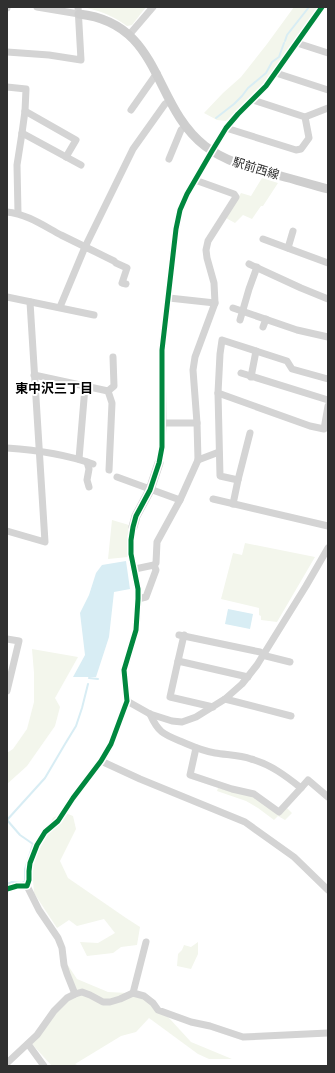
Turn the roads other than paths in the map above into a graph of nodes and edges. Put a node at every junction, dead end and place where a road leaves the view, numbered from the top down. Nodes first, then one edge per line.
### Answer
1 (37, 7) edge
2 (153, 7) edge
3 (322, 7) edge
4 (54, 9) edge
5 (79, 11) edge
6 (129, 35) junction
7 (297, 42) junction
8 (7, 52) edge
9 (328, 53) edge
10 (157, 73) junction
11 (276, 73) junction
12 (7, 88) edge
13 (328, 90) edge
14 (253, 100) junction
15 (170, 101) junction
16 (328, 108) edge
17 (131, 110) dead end
18 (25, 111) junction
19 (305, 117) junction
20 (186, 126) junction
21 (226, 128) junction
22 (22, 133) junction
23 (212, 151) junction
24 (66, 157) junction
25 (169, 159) dead end
26 (81, 165) dead end
27 (195, 180) junction
28 (328, 189) edge
29 (7, 212) edge
30 (18, 213) junction
31 (293, 231) dead end
32 (262, 239) dead end
33 (85, 247) junction
34 (288, 248) junction
35 (328, 263) edge
36 (249, 264) dead end
37 (257, 267) junction
38 (126, 284) dead end
39 (7, 297) edge
40 (169, 298) junction
41 (328, 299) edge
42 (30, 302) junction
43 (216, 303) junction
44 (60, 307) junction
45 (233, 308) dead end
46 (242, 311) junction
47 (94, 314) dead end
48 (266, 319) junction
49 (240, 320) dead end
50 (263, 327) dead end
51 (328, 337) edge
52 (256, 351) junction
53 (113, 357) dead end
54 (241, 374) dead end
55 (34, 375) junction
56 (251, 377) junction
57 (328, 379) edge
58 (85, 387) junction
59 (108, 391) junction
60 (218, 393) junction
61 (328, 400) edge
62 (328, 406) edge
63 (163, 423) junction
64 (197, 423) junction
65 (250, 434) dead end
66 (7, 448) edge
67 (39, 450) junction
68 (219, 452) junction
69 (79, 459) junction
70 (198, 460) junction
71 (159, 463) joint
72 (108, 470) dead end
73 (117, 477) dead end
74 (238, 480) junction
75 (89, 486) dead end
76 (150, 490) junction
77 (213, 499) dead end
78 (180, 500) junction
79 (233, 504) junction
80 (328, 526) edge
81 (133, 527) joint
82 (7, 531) edge
83 (328, 548) edge
84 (154, 565) junction
85 (135, 569) junction
86 (138, 599) junction
87 (7, 639) edge
88 (263, 654) junction
89 (178, 661) junction
90 (290, 662) dead end
91 (248, 677) junction
92 (7, 691) edge
93 (225, 699) junction
94 (127, 701) junction
95 (213, 706) junction
96 (150, 714) junction
97 (288, 718) dead end
98 (196, 748) junction
99 (101, 762) junction
100 (301, 788) junction
101 (328, 797) edge
102 (27, 886) junction
103 (7, 889) edge
104 (328, 890) edge
105 (146, 942) dead end
106 (133, 993) junction
107 (75, 994) junction
108 (328, 1033) edge
109 (28, 1044) junction
110 (7, 1063) edge
111 (44, 1066) edge

1 - 4 street
2 - 6 street
3 - 7 street
4 - 5 street
5 - 6 street, 駅前西線
5 - 8 street
6 - 10 street, 駅前西線
7 - 9 street
7 - 11 street
10 - 15 street, 駅前西線
10 - 17 street
11 - 13 street
11 - 14 street
12 - 18 street
14 - 19 street
14 - 21 street
15 - 20 street, 駅前西線
15 - 33 street
16 - 19 street
18 - 22 street
18 - 24 street
19 - 21 street
20 - 23 street, 駅前西線
20 - 25 street
21 - 23 street
22 - 24 street
22 - 30 street
23 - 27 street
23 - 28 street, 駅前西線
24 - 26 street
27 - 40 street
27 - 43 street
29 - 30 street
30 - 33 street
31 - 34 street
32 - 34 street
33 - 38 street
33 - 44 street
34 - 35 street
36 - 37 street
37 - 41 street
37 - 46 street
39 - 42 street
40 - 43 street
40 - 63 street
42 - 44 street
42 - 55 street
43 - 64 street
44 - 47 street
45 - 46 street
46 - 48 street
46 - 49 street
48 - 50 street
48 - 51 street
52 - 56 street
52 - 57 street
52 - 60 street
53 - 59 street
54 - 56 street
55 - 58 street
55 - 67 street
56 - 61 street
58 - 59 street
58 - 69 street
59 - 72 street
60 - 62 street
60 - 68 street
63 - 64 street
63 - 71 street
64 - 70 street
65 - 74 street
66 - 67 street
67 - 69 street
67 - 82 street
68 - 70 street
68 - 74 street
69 - 75 street
70 - 78 street
71 - 76 street
73 - 76 street
74 - 79 street
76 - 78 street
76 - 81 street
77 - 79 street
78 - 84 street
79 - 80 street
81 - 85 street
83 - 88 street
84 - 85 street
84 - 86 street
85 - 86 street
86 - 94 street
87 - 92 street
88 - 89 street
88 - 90 street
88 - 91 street
89 - 91 street
89 - 95 street
91 - 93 street
93 - 95 street
93 - 97 street
94 - 96 street
94 - 99 street
95 - 96 street
96 - 98 street
98 - 100 street
98 - 100 street
99 - 102 street
99 - 104 street
100 - 101 street
102 - 103 street
102 - 107 street
105 - 106 street
106 - 107 street
106 - 108 street
107 - 109 street
109 - 110 street
109 - 111 street

